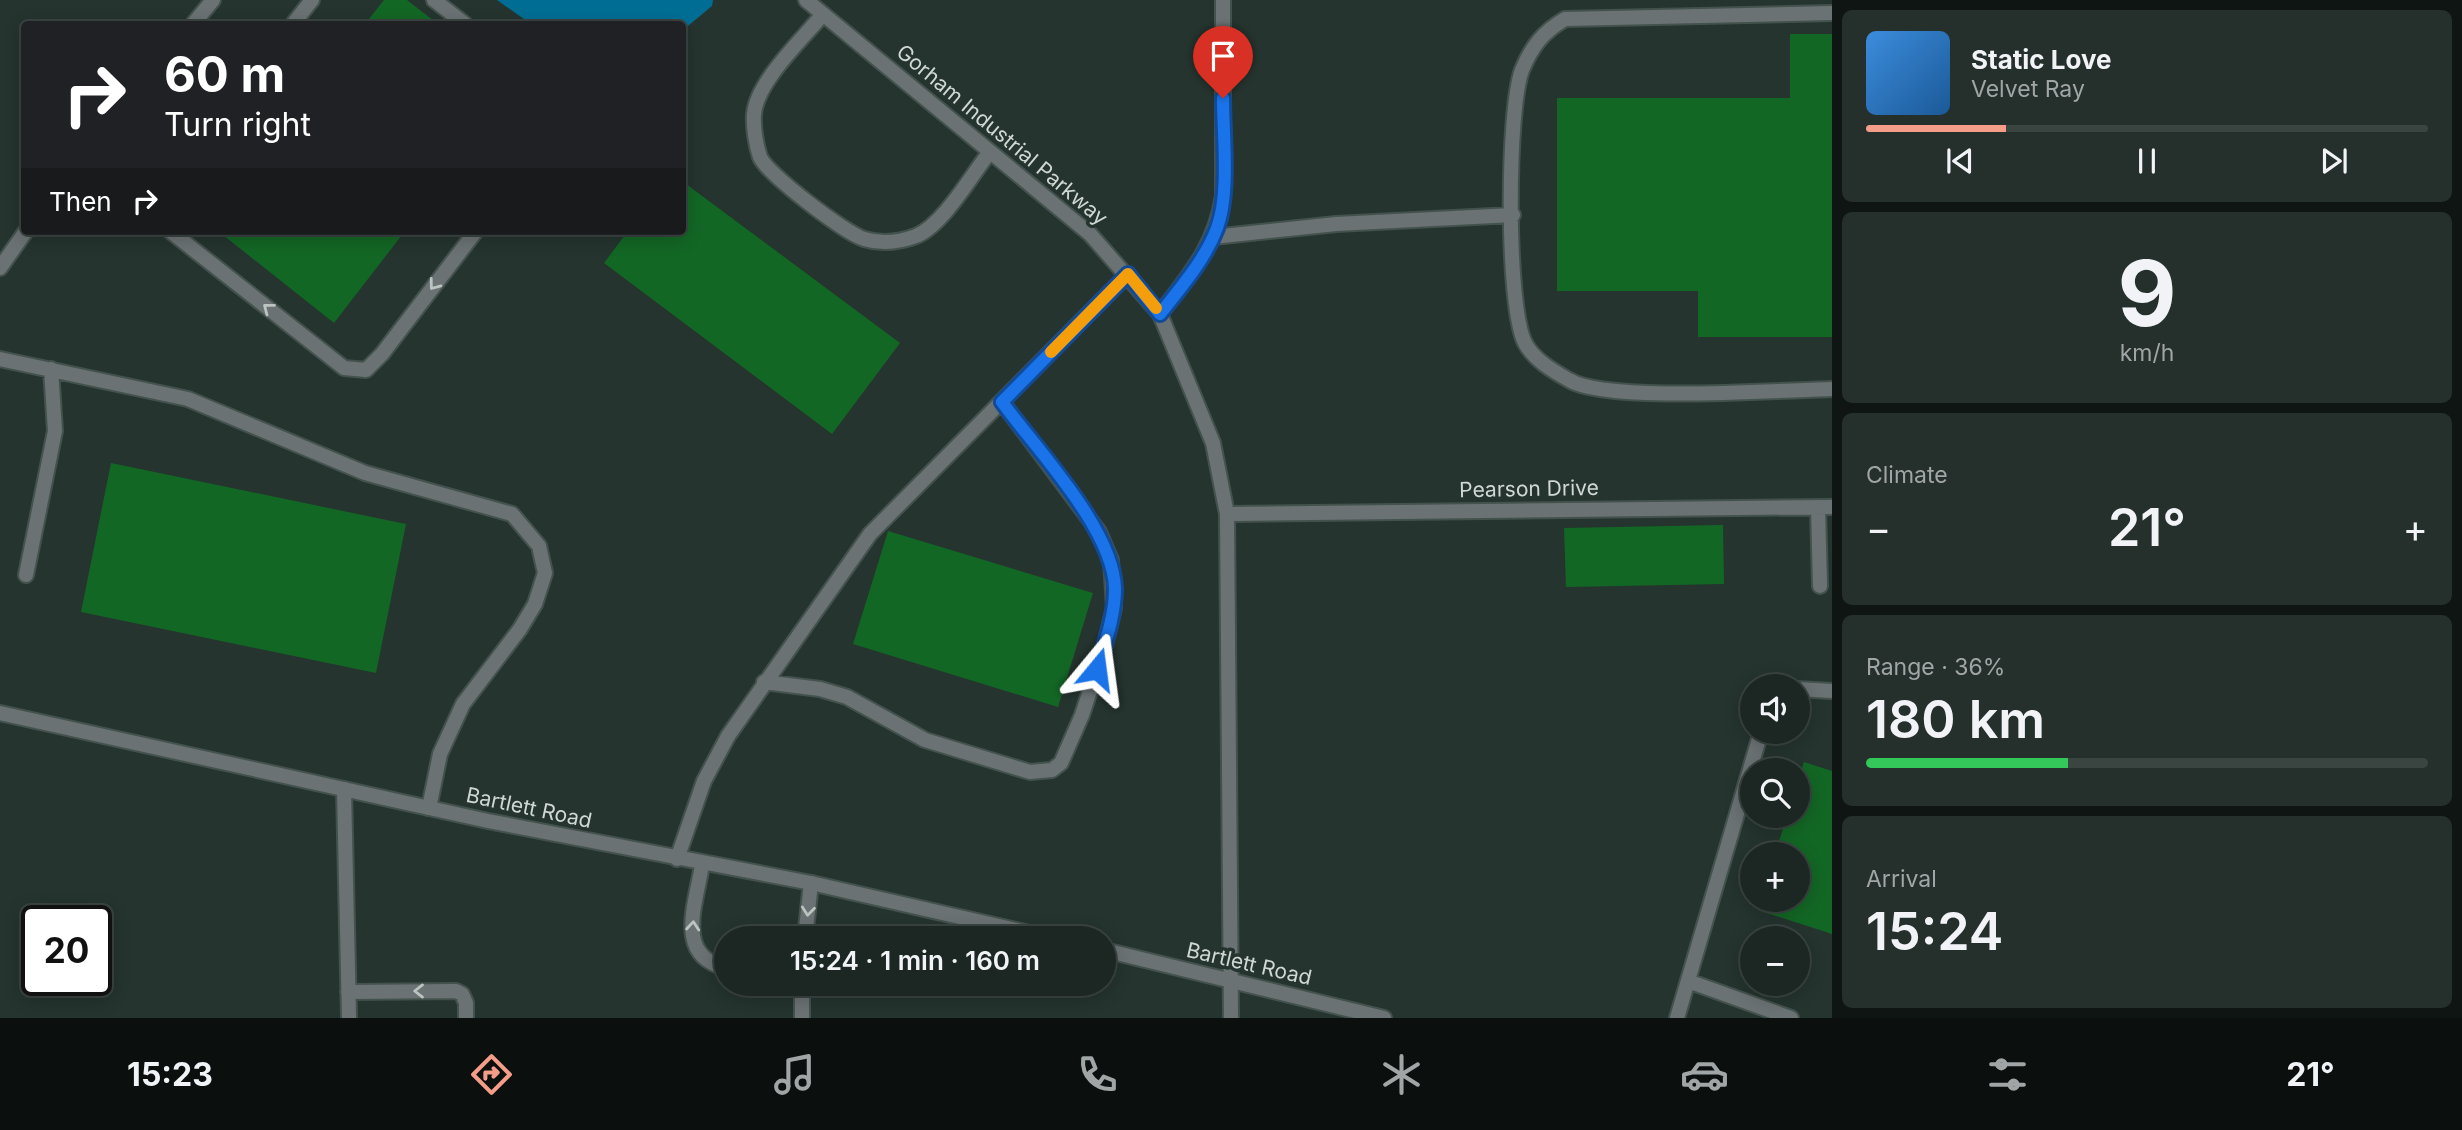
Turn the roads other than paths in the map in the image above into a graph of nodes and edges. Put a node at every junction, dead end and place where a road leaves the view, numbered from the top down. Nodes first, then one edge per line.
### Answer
1 (213, 0) edge
2 (312, 0) edge
3 (434, 0) edge
4 (1223, 0) edge
5 (810, 1) edge
6 (1832, 13) edge
7 (823, 14) junction
8 (196, 21) edge
9 (295, 21) edge
10 (460, 21) edge
11 (989, 153) junction
12 (1513, 215) junction
13 (23, 235) edge
14 (175, 235) edge
15 (473, 235) edge
16 (1213, 237) junction
17 (0, 268) edge
18 (1128, 274) junction
19 (1160, 314) junction
20 (0, 359) edge
21 (51, 369) junction
22 (1832, 389) edge
23 (1002, 402) junction
24 (1825, 507) edge
25 (1227, 514) junction
26 (26, 575) dead end
27 (1820, 586) dead end
28 (764, 682) junction
29 (1810, 690) edge
30 (1832, 691) edge
31 (0, 713) edge
32 (1757, 744) edge
33 (344, 789) junction
34 (429, 808) junction
35 (677, 859) junction
36 (702, 864) junction
37 (811, 883) junction
38 (806, 926) edge
39 (999, 926) edge
40 (1116, 953) edge
41 (714, 965) edge
42 (1231, 980) junction
43 (1688, 981) junction
44 (348, 992) junction
45 (802, 996) edge
46 (349, 1018) edge
47 (466, 1018) edge
48 (802, 1018) edge
49 (1231, 1018) edge
50 (1384, 1018) edge
51 (1677, 1018) edge
52 (1791, 1018) edge

1 - 8 street
2 - 9 street
3 - 10 street
4 - 16 street
5 - 7 street, Gorham Industrial Parkway
6 - 12 street
7 - 11 street, Gorham Industrial Parkway
7 - 11 street
11 - 18 street, Gorham Industrial Parkway
12 - 16 street
12 - 22 street
13 - 17 street
15 -> 14 street
16 - 19 street
18 - 19 street, Gorham Industrial Parkway
18 - 23 street
19 - 25 street, Gorham Industrial Parkway
20 - 21 street
21 - 26 street
21 - 34 street
23 - 28 street
23 - 28 street
24 - 25 street, Pearson Drive
24 - 27 street
25 - 42 street, Gorham Industrial Parkway
28 - 35 street
29 - 30 street
31 - 33 street, Bartlett Road
32 - 43 street
33 - 34 street, Bartlett Road
33 - 44 street
34 - 35 street, Bartlett Road
35 - 36 street, Bartlett Road
36 - 37 street, Bartlett Road
41 -> 36 street
37 -> 38 street
37 - 39 street, Bartlett Road
40 - 42 street, Bartlett Road
42 - 49 street, Gorham Industrial Parkway
42 - 50 street, Bartlett Road
43 - 51 street
43 - 52 street
44 - 46 street
47 -> 44 street
45 - 48 street

